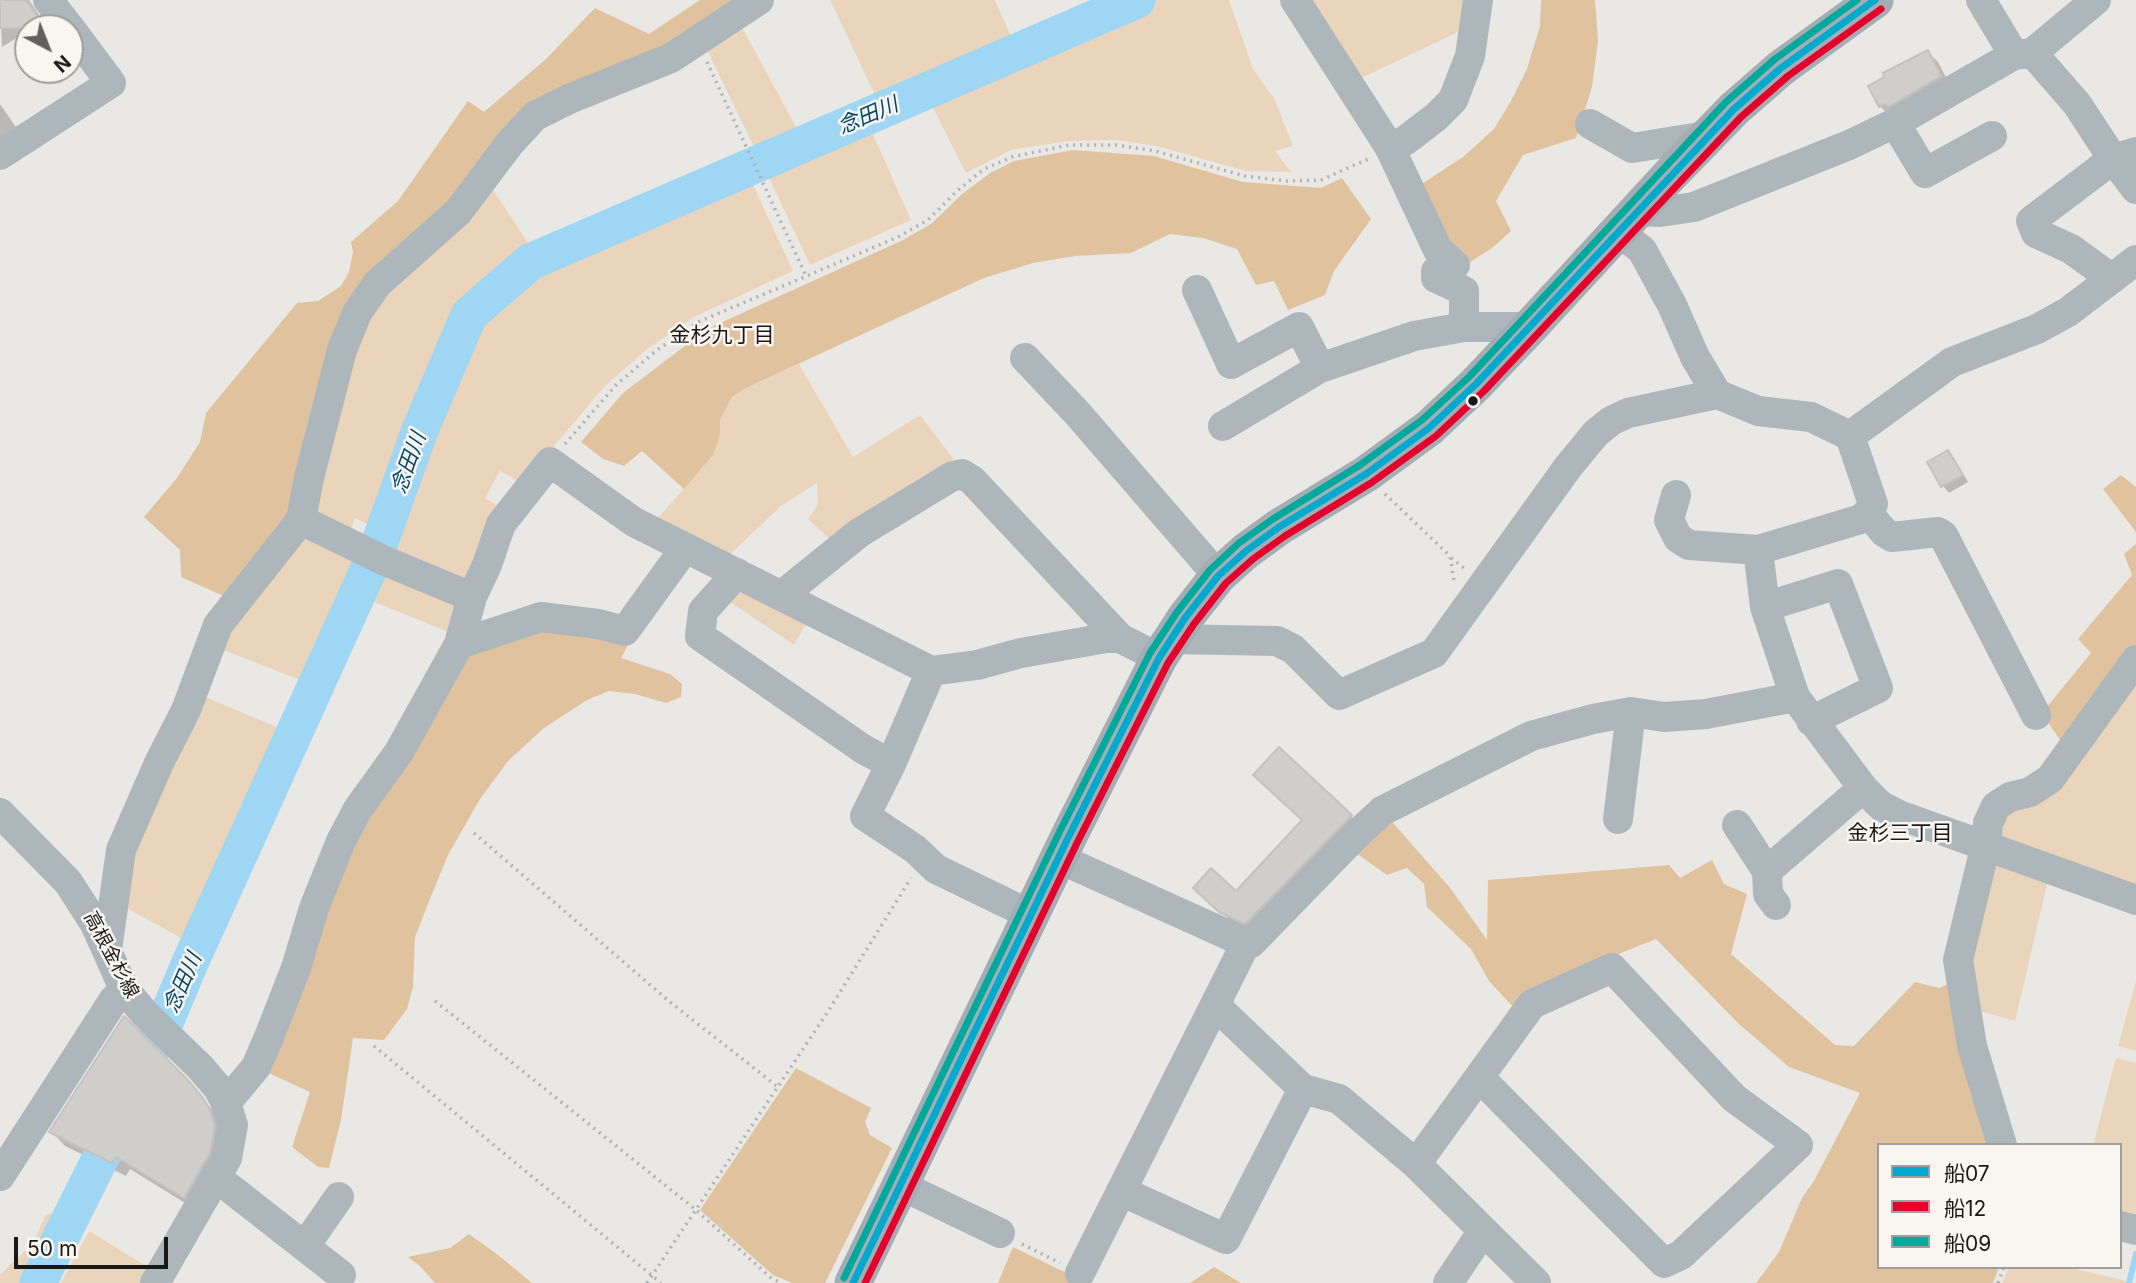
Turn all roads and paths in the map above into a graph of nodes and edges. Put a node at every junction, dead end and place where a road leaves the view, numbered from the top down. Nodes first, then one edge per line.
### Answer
1 (48, 0) edge
2 (759, 0) edge
3 (1295, 0) edge
4 (1478, 0) edge
5 (1981, 0) edge
6 (2096, 0) edge
7 (1854, 7) edge
8 (59, 14) edge
9 (697, 41) junction
10 (84, 47) edge
11 (2022, 55) junction
12 (1895, 122) junction
13 (1590, 124) dead end
14 (1706, 136) junction
15 (1992, 136) dead end
16 (1390, 148) junction
17 (0, 155) edge
18 (2124, 155) edge
19 (2136, 189) edge
20 (1628, 222) junction
21 (2136, 260) edge
22 (806, 276) junction
23 (2111, 278) junction
24 (1198, 290) dead end
25 (1464, 327) junction
26 (1531, 327) junction
27 (1025, 358) dead end
28 (1320, 368) junction
29 (1717, 394) junction
30 (1223, 426) dead end
31 (1850, 436) junction
32 (550, 461) junction
33 (1366, 474) junction
34 (1676, 495) dead end
35 (1868, 513) junction
36 (301, 520) junction
37 (685, 548) junction
38 (1758, 550) junction
39 (737, 573) junction
40 (1218, 576) junction
41 (781, 596) junction
42 (472, 597) junction
43 (1765, 607) junction
44 (1465, 612) junction
45 (1120, 638) junction
46 (459, 644) junction
47 (1165, 649) junction
48 (2136, 660) edge
49 (931, 671) junction
50 (1803, 709) junction
51 (1631, 712) junction
52 (2036, 715) dead end
53 (891, 764) junction
54 (1863, 788) junction
55 (0, 813) edge
56 (1618, 819) dead end
57 (1737, 825) dead end
58 (474, 833) dead end
59 (1986, 845) junction
60 (923, 858) junction
61 (1058, 858) junction
62 (1767, 872) junction
63 (2136, 900) edge
64 (1776, 905) dead end
65 (1031, 915) junction
66 (1246, 943) junction
67 (107, 950) junction
68 (129, 995) junction
69 (435, 1001) dead end
70 (1216, 1006) junction
71 (374, 1046) dead end
72 (1480, 1078) junction
73 (778, 1087) junction
74 (1303, 1089) junction
75 (222, 1095) junction
76 (2001, 1143) edge
77 (1416, 1164) junction
78 (0, 1177) edge
79 (217, 1178) junction
80 (900, 1185) junction
81 (1121, 1191) junction
82 (339, 1197) dead end
83 (695, 1209) junction
84 (1483, 1231) junction
85 (1000, 1233) joint
86 (305, 1246) junction
87 (1080, 1273) joint
88 (341, 1275) dead end
89 (652, 1275) junction
90 (155, 1283) edge
91 (647, 1283) edge
92 (661, 1283) edge
93 (781, 1283) edge
94 (853, 1283) edge
95 (1448, 1283) edge
96 (1536, 1283) edge

1 - 8 street
2 - 9 street
3 - 16 street
4 - 16 street
5 - 11 street
6 - 11 street
7 - 14 main road
9 - 22 path
9 - 36 street
10 - 17 street
11 - 12 street
11 - 18 street
12 - 15 street
12 - 20 street
13 - 14 street
14 - 20 main road
16 - 22 path
16 - 25 street
18 - 19 street
18 - 23 street
20 - 26 main road
20 - 29 street
21 - 23 street
22 - 32 path
23 - 31 street
24 - 28 street
25 - 26 street
25 - 28 street
26 - 33 main road
27 - 40 street
28 - 30 street
29 - 31 street
29 - 44 street
31 - 35 street
32 - 37 street
32 - 42 street
33 - 40 main road
33 - 44 path
34 - 38 street
35 - 38 street
35 - 52 street
36 - 42 street
36 - 67 street
37 - 39 street
37 - 46 street
38 - 43 street
39 - 41 street
39 - 53 street
40 - 47 main road
41 - 45 street
41 - 49 street
42 - 46 street
43 - 50 street
43 - 50 street
44 - 47 street
45 - 47 street
45 - 49 street
46 - 75 street
47 - 61 main road
48 - 59 street
49 - 53 street
50 - 51 street
50 - 54 street
51 - 56 street
51 - 66 street
53 - 60 street
54 - 59 street
54 - 62 street
55 - 67 street, 高根金杉線
57 - 62 street
58 - 73 path
59 - 63 street
59 - 76 street
60 - 65 street
60 - 73 path
61 - 65 main road
61 - 66 street
62 - 64 street
65 - 80 main road
66 - 70 street
67 - 68 street, 高根金杉線
68 - 75 street, 高根金杉線
68 - 78 street
69 - 83 path
70 - 74 street
70 - 81 street
71 - 89 path
72 - 72 street
72 - 77 street
73 - 83 path
74 - 77 street
74 - 81 street
75 - 79 street
77 - 84 street
79 - 86 street
79 - 90 street
80 - 85 street
80 - 94 main road
81 - 87 street
82 - 86 street
83 - 89 path
83 - 93 path
84 - 95 street
84 - 96 street
85 - 87 path
86 - 88 street
89 - 91 path
89 - 92 path

